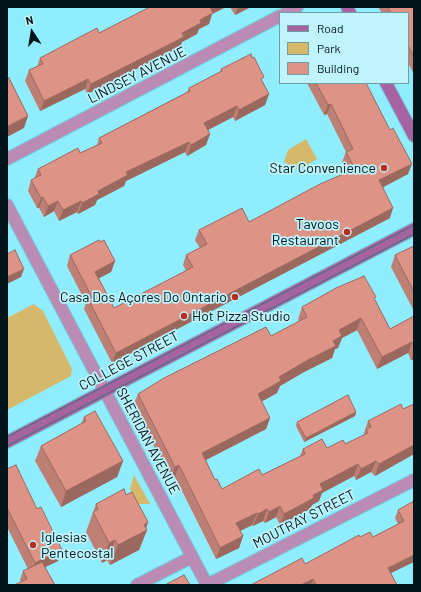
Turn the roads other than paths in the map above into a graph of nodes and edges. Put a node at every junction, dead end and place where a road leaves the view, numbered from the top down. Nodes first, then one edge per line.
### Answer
1 (297, 7) edge
2 (288, 12) edge
3 (279, 17) edge
4 (387, 84) edge
5 (414, 136) edge
6 (7, 159) edge
7 (7, 205) edge
8 (414, 229) edge
9 (105, 391) junction
10 (7, 442) edge
11 (414, 480) edge
12 (192, 557) junction
13 (137, 585) edge
14 (207, 585) edge

1 - 2 street
3 - 6 street, LINDSEY AVENUE
4 - 5 main road
7 - 9 street, SHERIDAN AVENUE
8 - 9 main road, COLLEGE STREET
9 - 10 main road, COLLEGE STREET
9 - 12 street, SHERIDAN AVENUE
11 - 14 street, MOUTRAY STREET
12 - 13 street
12 - 14 street, SHERIDAN AVENUE

